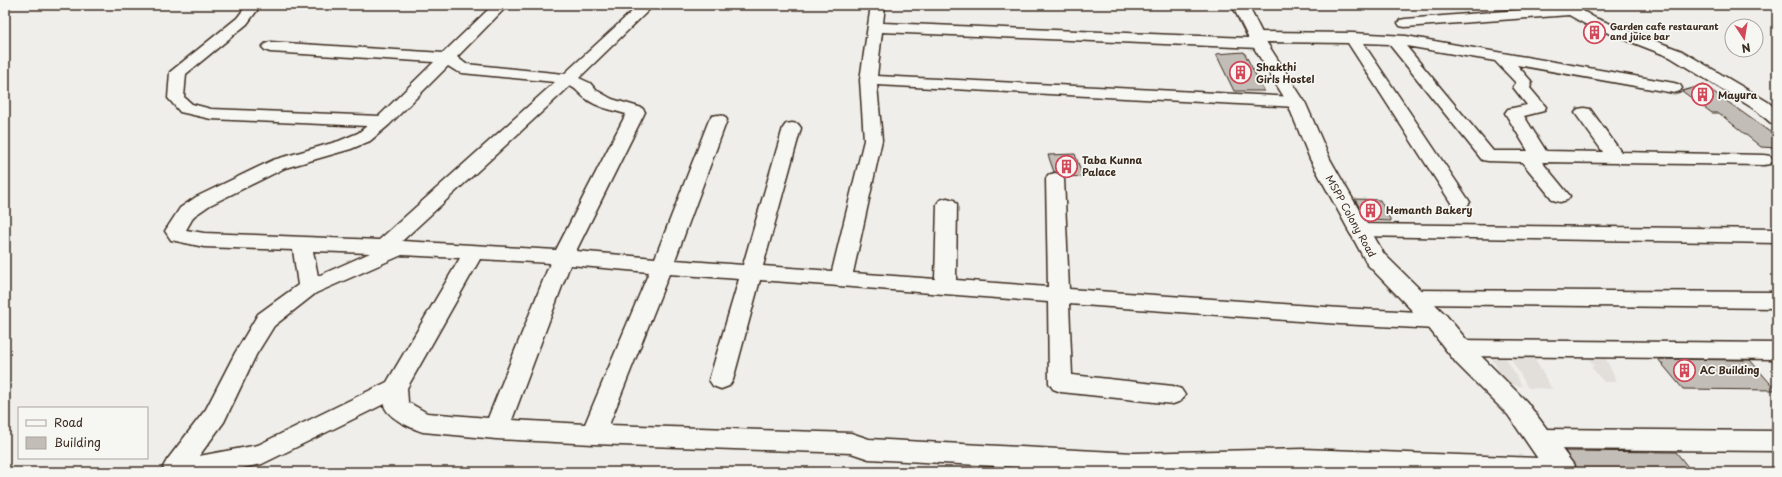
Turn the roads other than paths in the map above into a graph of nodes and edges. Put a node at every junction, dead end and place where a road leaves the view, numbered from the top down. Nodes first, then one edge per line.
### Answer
1 (254, 5) edge
2 (478, 5) edge
3 (647, 5) edge
4 (878, 5) edge
5 (1240, 5) edge
6 (500, 6) edge
7 (1568, 8) edge
8 (1405, 22) dead end
9 (875, 27) junction
10 (1352, 38) junction
11 (1257, 40) junction
12 (1393, 40) junction
13 (270, 46) dead end
14 (447, 58) junction
15 (1501, 58) junction
16 (568, 80) junction
17 (868, 80) junction
18 (1674, 88) dead end
19 (1296, 102) junction
20 (1584, 113) dead end
21 (1777, 119) edge
22 (718, 120) dead end
23 (383, 121) junction
24 (792, 128) dead end
25 (1534, 157) junction
26 (1616, 158) junction
27 (1764, 160) dead end
28 (1055, 179) dead end
29 (1560, 196) dead end
30 (1460, 202) dead end
31 (947, 204) dead end
32 (1358, 230) junction
33 (1777, 236) edge
34 (302, 243) junction
35 (392, 247) junction
36 (473, 253) junction
37 (563, 257) junction
38 (662, 266) junction
39 (751, 272) junction
40 (841, 278) junction
41 (945, 287) junction
42 (309, 288) junction
43 (1058, 295) junction
44 (1413, 297) junction
45 (1777, 300) edge
46 (1436, 321) junction
47 (1459, 348) junction
48 (1777, 352) edge
49 (721, 380) dead end
50 (395, 388) junction
51 (1173, 395) dead end
52 (496, 429) junction
53 (593, 434) junction
54 (1540, 439) junction
55 (1777, 441) edge
56 (1038, 465) edge
57 (1251, 466) edge
58 (1135, 467) edge
59 (1563, 471) edge

1 - 23 street
2 - 6 street
3 - 16 street
4 - 9 street
5 - 11 street, MSPP Colony Road
6 - 14 street
7 - 8 street
7 - 21 street
9 - 11 street
9 - 17 street
10 - 11 street
10 - 12 street
10 - 30 street
11 - 19 street, MSPP Colony Road
12 - 15 street
12 - 25 street
13 - 14 street
14 - 16 street
14 - 23 street
15 - 18 street
15 - 25 street
16 - 35 street
16 - 37 street
17 - 19 street
17 - 40 street
19 - 32 street, MSPP Colony Road
20 - 26 street
22 - 38 street
23 - 34 street
24 - 39 street
25 - 26 street
25 - 29 street
26 - 27 street
28 - 43 street
31 - 41 street
32 - 33 street
32 - 44 street, MSPP Colony Road
34 - 35 street
34 - 42 street
35 - 36 street
35 - 42 street
36 - 37 street
36 - 50 street
37 - 38 street
37 - 52 street
38 - 39 street
38 - 53 street
39 - 40 street
39 - 49 street
40 - 41 street
41 - 43 street
42 - 50 street
43 - 46 street
43 - 51 street
44 - 45 street
44 - 46 street, MSPP Colony Road
46 - 47 street, MSPP Colony Road
47 - 48 street
47 - 54 street, MSPP Colony Road
50 - 52 street
52 - 53 street
53 - 56 street
54 - 55 street
54 - 59 street, MSPP Colony Road
56 - 58 street
57 - 58 street
57 - 59 street

